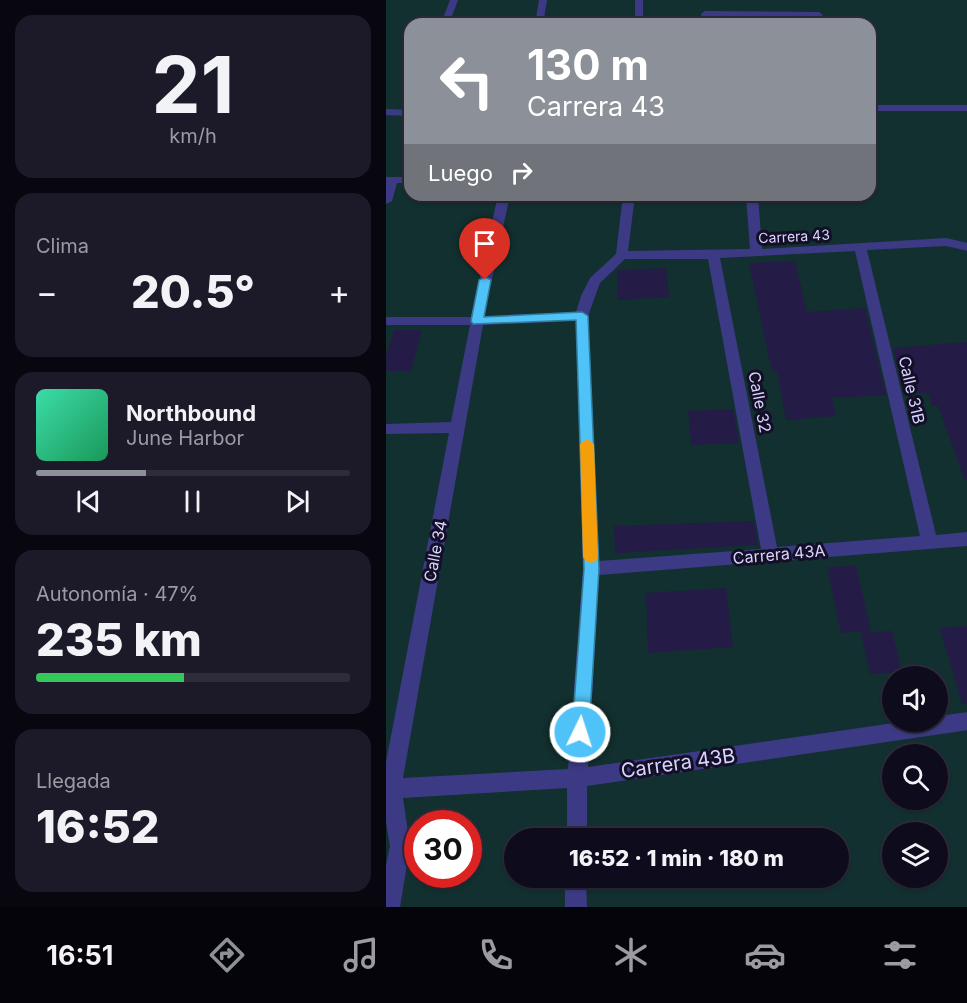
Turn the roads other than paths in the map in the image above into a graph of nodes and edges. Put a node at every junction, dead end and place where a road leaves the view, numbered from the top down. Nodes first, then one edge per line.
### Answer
1 (454, 0) edge
2 (543, 0) edge
3 (639, 0) edge
4 (819, 15) dead end
5 (447, 18) edge
6 (540, 18) edge
7 (639, 18) edge
8 (706, 18) edge
9 (782, 18) edge
10 (795, 18) edge
11 (876, 108) edge
12 (968, 108) edge
13 (386, 112) edge
14 (404, 112) edge
15 (390, 180) edge
16 (386, 201) edge
17 (502, 201) edge
18 (628, 201) edge
19 (752, 201) edge
20 (860, 247) junction
21 (968, 247) edge
22 (756, 253) junction
23 (623, 255) junction
24 (713, 255) junction
25 (582, 316) junction
26 (386, 321) edge
27 (477, 321) junction
28 (458, 427) junction
29 (386, 429) edge
30 (968, 539) edge
31 (930, 542) junction
32 (770, 555) junction
33 (591, 569) junction
34 (968, 721) edge
35 (577, 778) junction
36 (389, 788) edge
37 (577, 828) edge
38 (576, 888) edge
39 (389, 907) edge
40 (576, 907) edge

1 - 5 street
2 - 6 street
3 - 7 street
4 - 10 street
8 - 9 street
11 - 12 street
13 - 14 street
15 - 16 street
17 - 27 street, Calle 34
18 - 23 street
19 - 22 street
20 - 21 street, Carrera 43
20 - 22 street, Carrera 43
20 - 31 street, Calle 31B
22 - 24 street, Carrera 43
23 - 24 street, Carrera 43
23 - 25 street
24 - 32 street, Calle 32
25 - 27 street
25 - 33 street
26 - 27 street
27 - 28 street, Calle 34
28 - 29 street
28 - 36 street, Calle 34
30 - 31 street, Carrera 43A
31 - 32 street, Carrera 43A
32 - 33 street, Carrera 43A
33 - 35 street
34 - 35 street, Carrera 43B
35 - 36 street, Carrera 43B
35 - 37 street
36 - 39 street, Calle 34
38 - 40 street

